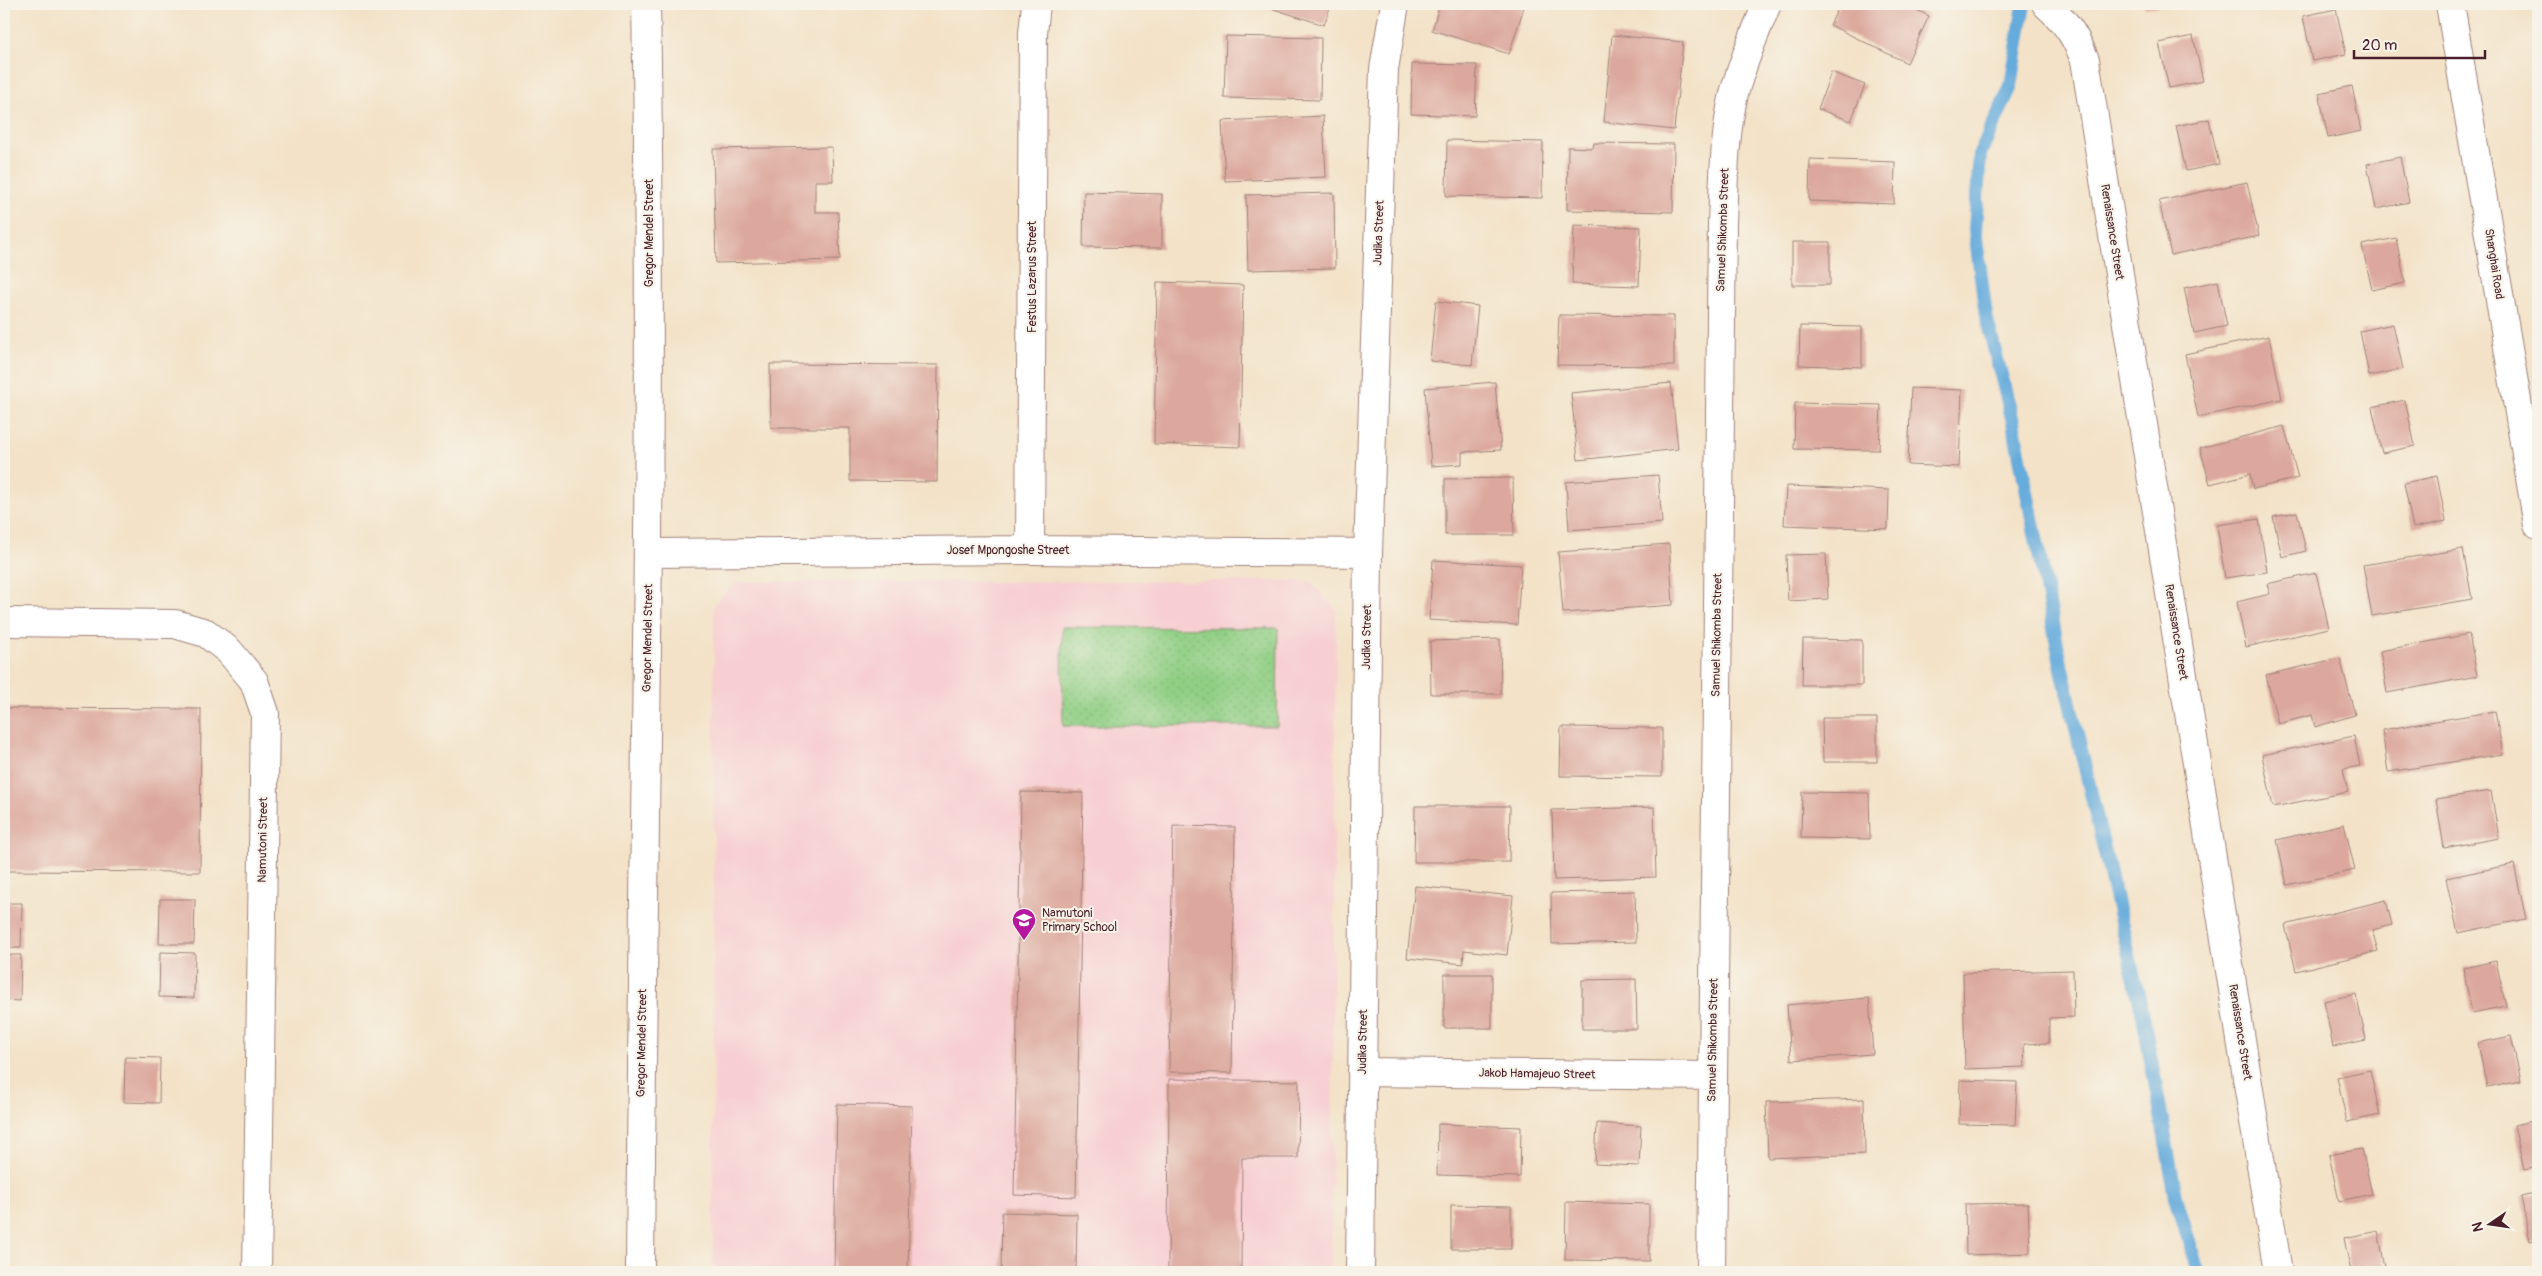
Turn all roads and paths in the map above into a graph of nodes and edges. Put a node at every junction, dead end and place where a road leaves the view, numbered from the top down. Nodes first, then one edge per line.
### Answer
1 (646, 4) edge
2 (1036, 4) edge
3 (1395, 4) edge
4 (1767, 4) edge
5 (2046, 4) edge
6 (2450, 4) edge
7 (2538, 525) edge
8 (1030, 550) junction
9 (1368, 552) junction
10 (649, 553) junction
11 (4, 622) edge
12 (1362, 1072) junction
13 (1712, 1076) junction
14 (257, 1272) edge
15 (640, 1272) edge
16 (1360, 1272) edge
17 (1711, 1272) edge
18 (2278, 1272) edge

1 - 10 street, Gregor Mendel Street
2 - 8 street, Festus Lazarus Street
3 - 9 street, Judika Street
4 - 13 street, Samuel Shikomba Street
5 - 18 street, Renaissance Street
6 - 7 street, Shanghai Road
8 - 9 street, Josef Mpongoshe Street
8 - 10 street, Josef Mpongoshe Street
9 - 12 street, Judika Street
10 - 15 street, Gregor Mendel Street
11 - 14 street, Namutoni Street
12 - 13 street, Jakob Hamajeuo Street
12 - 16 street, Judika Street
13 - 17 street, Samuel Shikomba Street

